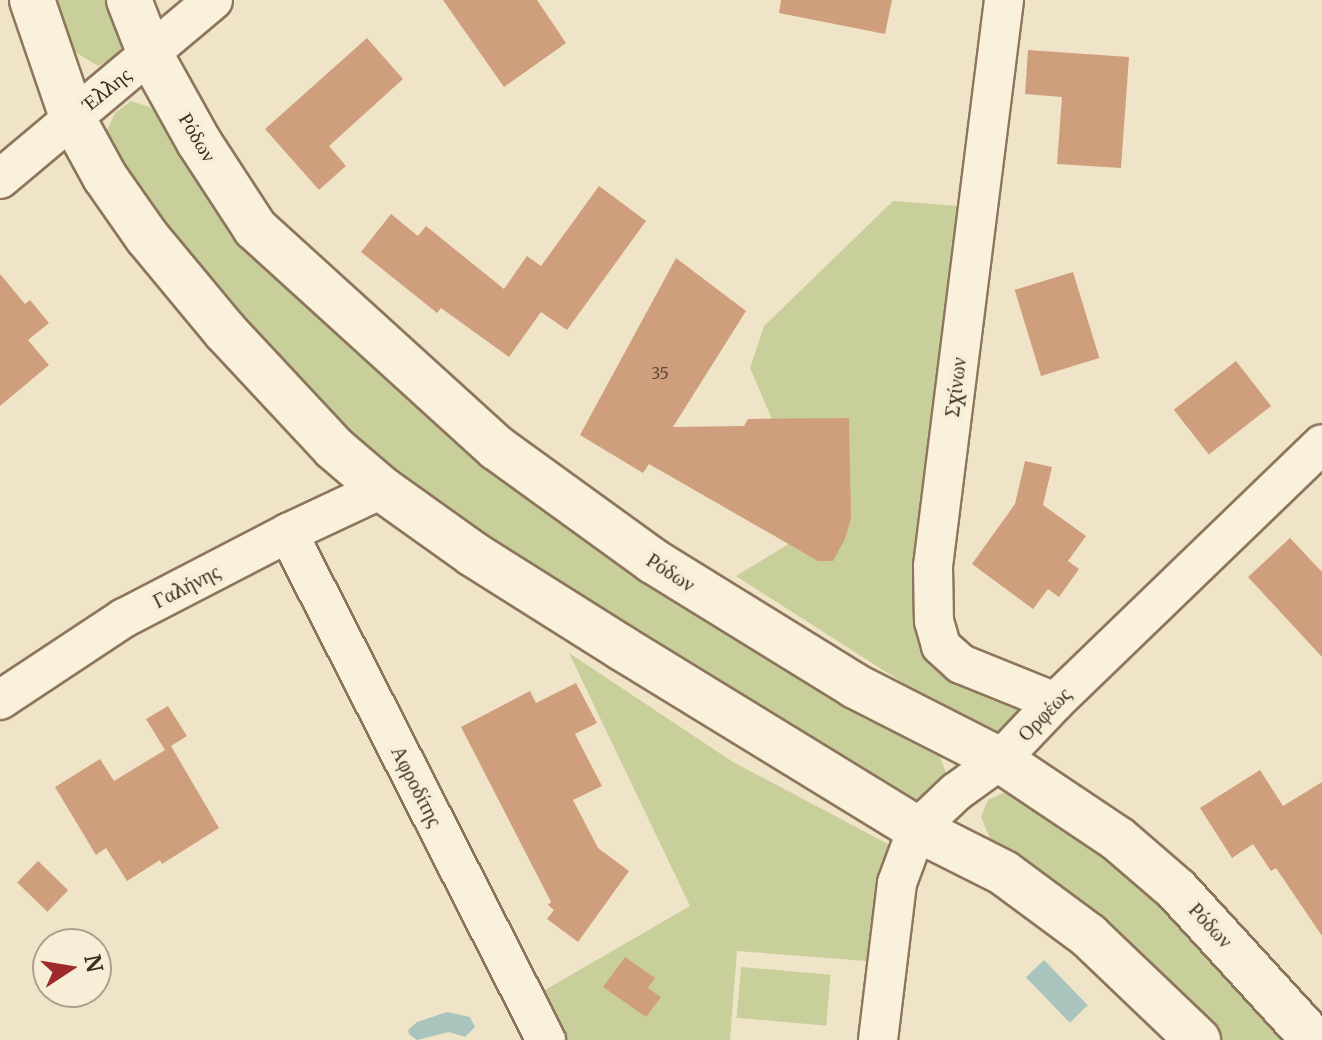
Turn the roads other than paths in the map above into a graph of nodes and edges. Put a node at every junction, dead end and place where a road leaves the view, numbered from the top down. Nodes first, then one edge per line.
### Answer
1 (32, 0) edge
2 (129, 0) edge
3 (213, 0) edge
4 (1004, 0) edge
5 (150, 54) junction
6 (72, 117) junction
7 (0, 179) edge
8 (1322, 444) edge
9 (382, 489) junction
10 (288, 533) junction
11 (0, 700) edge
12 (1055, 702) junction
13 (1000, 760) junction
14 (917, 829) junction
15 (546, 1040) edge
16 (878, 1040) edge
17 (1198, 1040) edge
18 (1314, 1040) edge

1 - 6 street
2 - 5 street, Ρόδων
3 - 5 street, Έλλης
4 - 12 street, Σχίνων
5 - 6 street, Έλλης
5 - 13 street, Ρόδων
6 - 7 street, Έλλης
6 - 9 street
8 - 12 street, Ορφέως
9 - 10 street, Γαλήνης
9 - 14 street
10 - 11 street, Γαλήνης
10 - 15 street, Αφροδίτης
12 - 13 street, Ορφέως
13 - 14 street, Ορφέως
13 - 18 street, Ρόδων
14 - 16 street, Ορφέως
14 - 17 street

